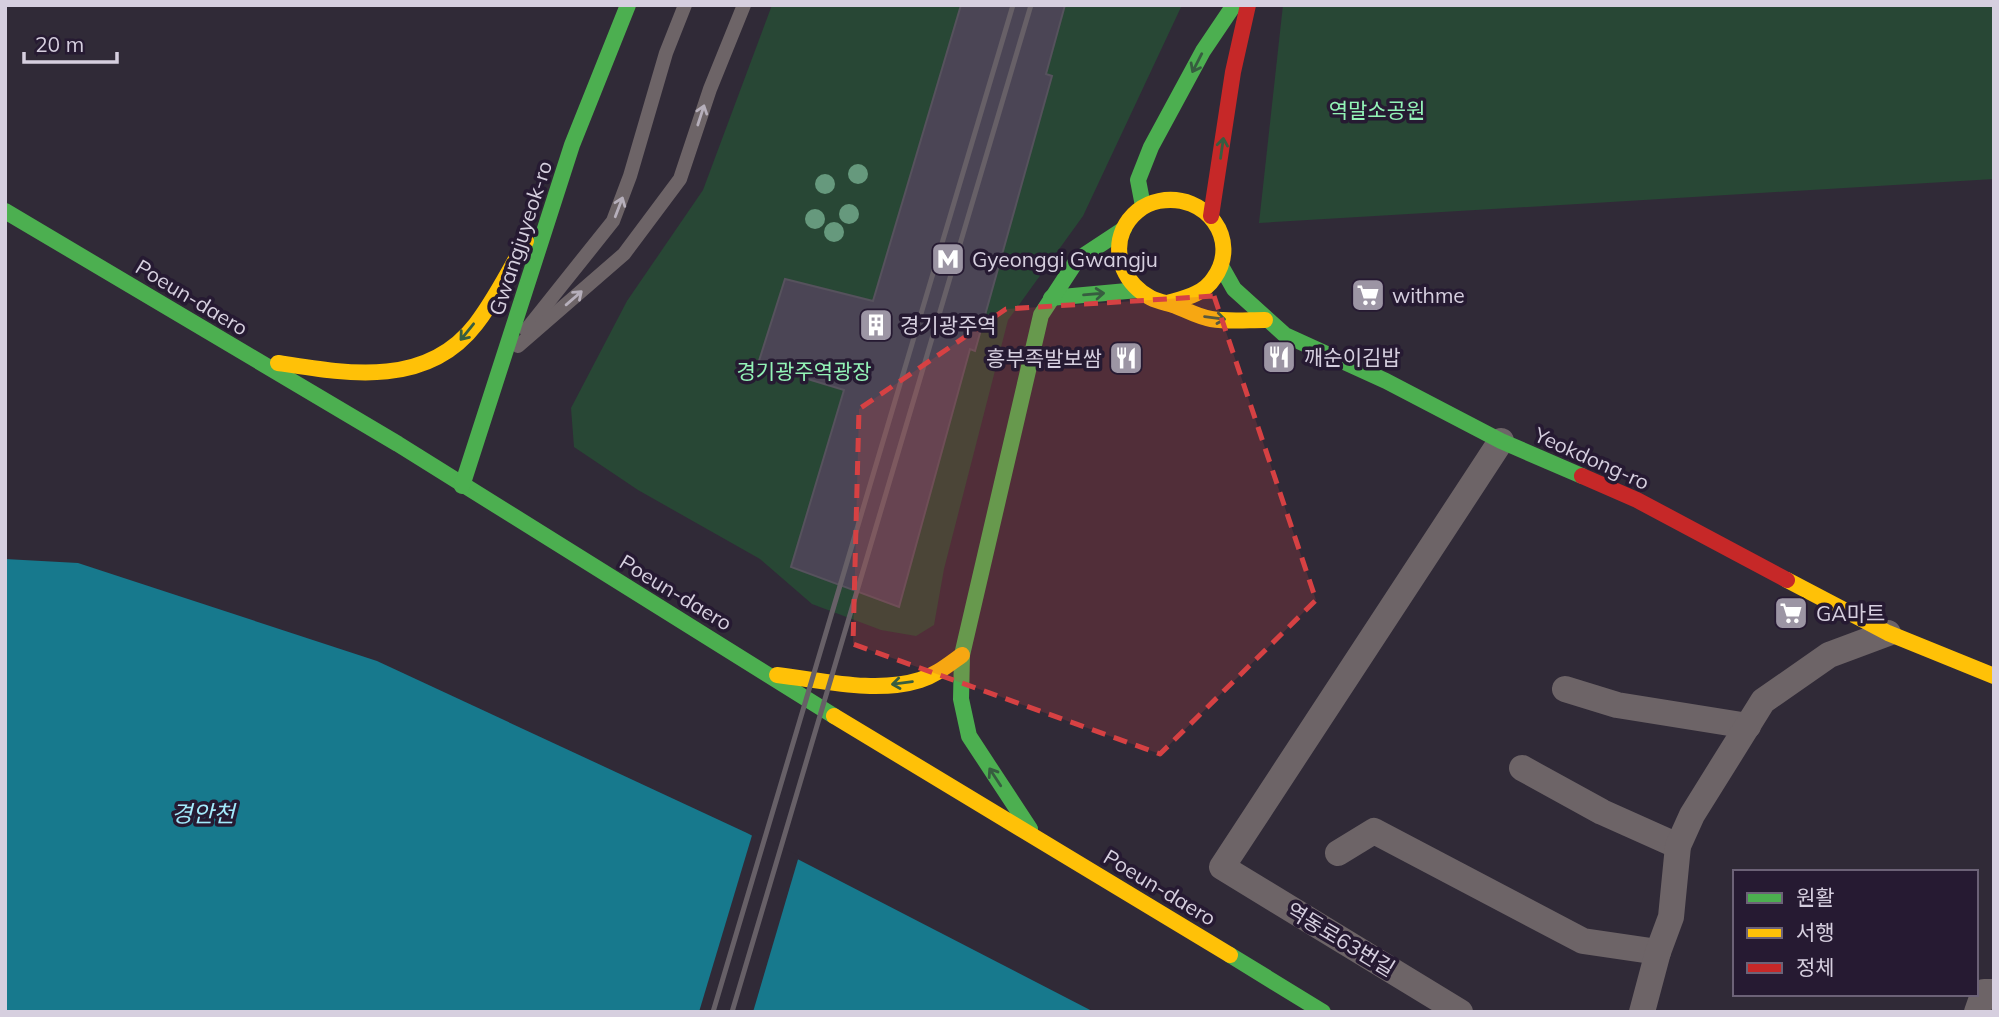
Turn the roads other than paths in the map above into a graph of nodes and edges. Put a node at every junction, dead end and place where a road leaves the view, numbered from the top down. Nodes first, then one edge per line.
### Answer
1 (628, 5) edge
2 (685, 5) edge
3 (744, 5) edge
4 (1234, 5) edge
5 (1248, 5) edge
6 (556, 192) junction
7 (1143, 206) junction
8 (5, 211) edge
9 (1211, 216) junction
10 (1124, 229) junction
11 (1221, 266) junction
12 (1138, 290) junction
13 (1051, 298) junction
14 (1168, 303) junction
15 (1265, 320) junction
16 (503, 358) junction
17 (258, 360) junction
18 (1501, 441) junction
19 (462, 486) junction
20 (1888, 633) junction
21 (962, 654) junction
22 (773, 675) junction
23 (1994, 676) edge
24 (1565, 689) dead end
25 (1748, 726) junction
26 (1522, 768) dead end
27 (1033, 834) junction
28 (1678, 846) junction
29 (1338, 853) dead end
30 (1658, 952) junction
31 (1994, 992) edge
32 (1323, 1012) edge
33 (1460, 1012) edge
34 (1642, 1012) edge
35 (1977, 1012) edge

1 - 6 street, Gwangjuyeok-ro
16 -> 2 lane
16 -> 3 lane
4 -> 7 street
9 -> 5 street
6 - 16 street, Gwangjuyeok-ro
6 -> 17 street
7 - 9 street
7 - 10 street
8 - 17 street, Poeun-daero
9 - 11 street
10 - 12 street
10 - 13 street
11 - 14 street
11 - 15 street, Yeokdong-ro
13 -> 12 street
12 - 14 street
13 - 21 street
14 -> 15 street
15 - 18 street, Yeokdong-ro
16 - 19 street, Gwangjuyeok-ro
17 - 19 street, Poeun-daero
18 - 20 street, Yeokdong-ro
18 - 33 street, 역동로63번길
19 - 22 street, Poeun-daero
20 - 23 street, Yeokdong-ro
20 - 25 street
21 -> 22 street
27 -> 21 street
22 - 27 street, Poeun-daero
24 - 25 street
25 - 28 street
26 - 28 street
27 - 32 street, Poeun-daero
28 - 30 street
29 - 30 street
30 - 34 street
31 - 35 street

